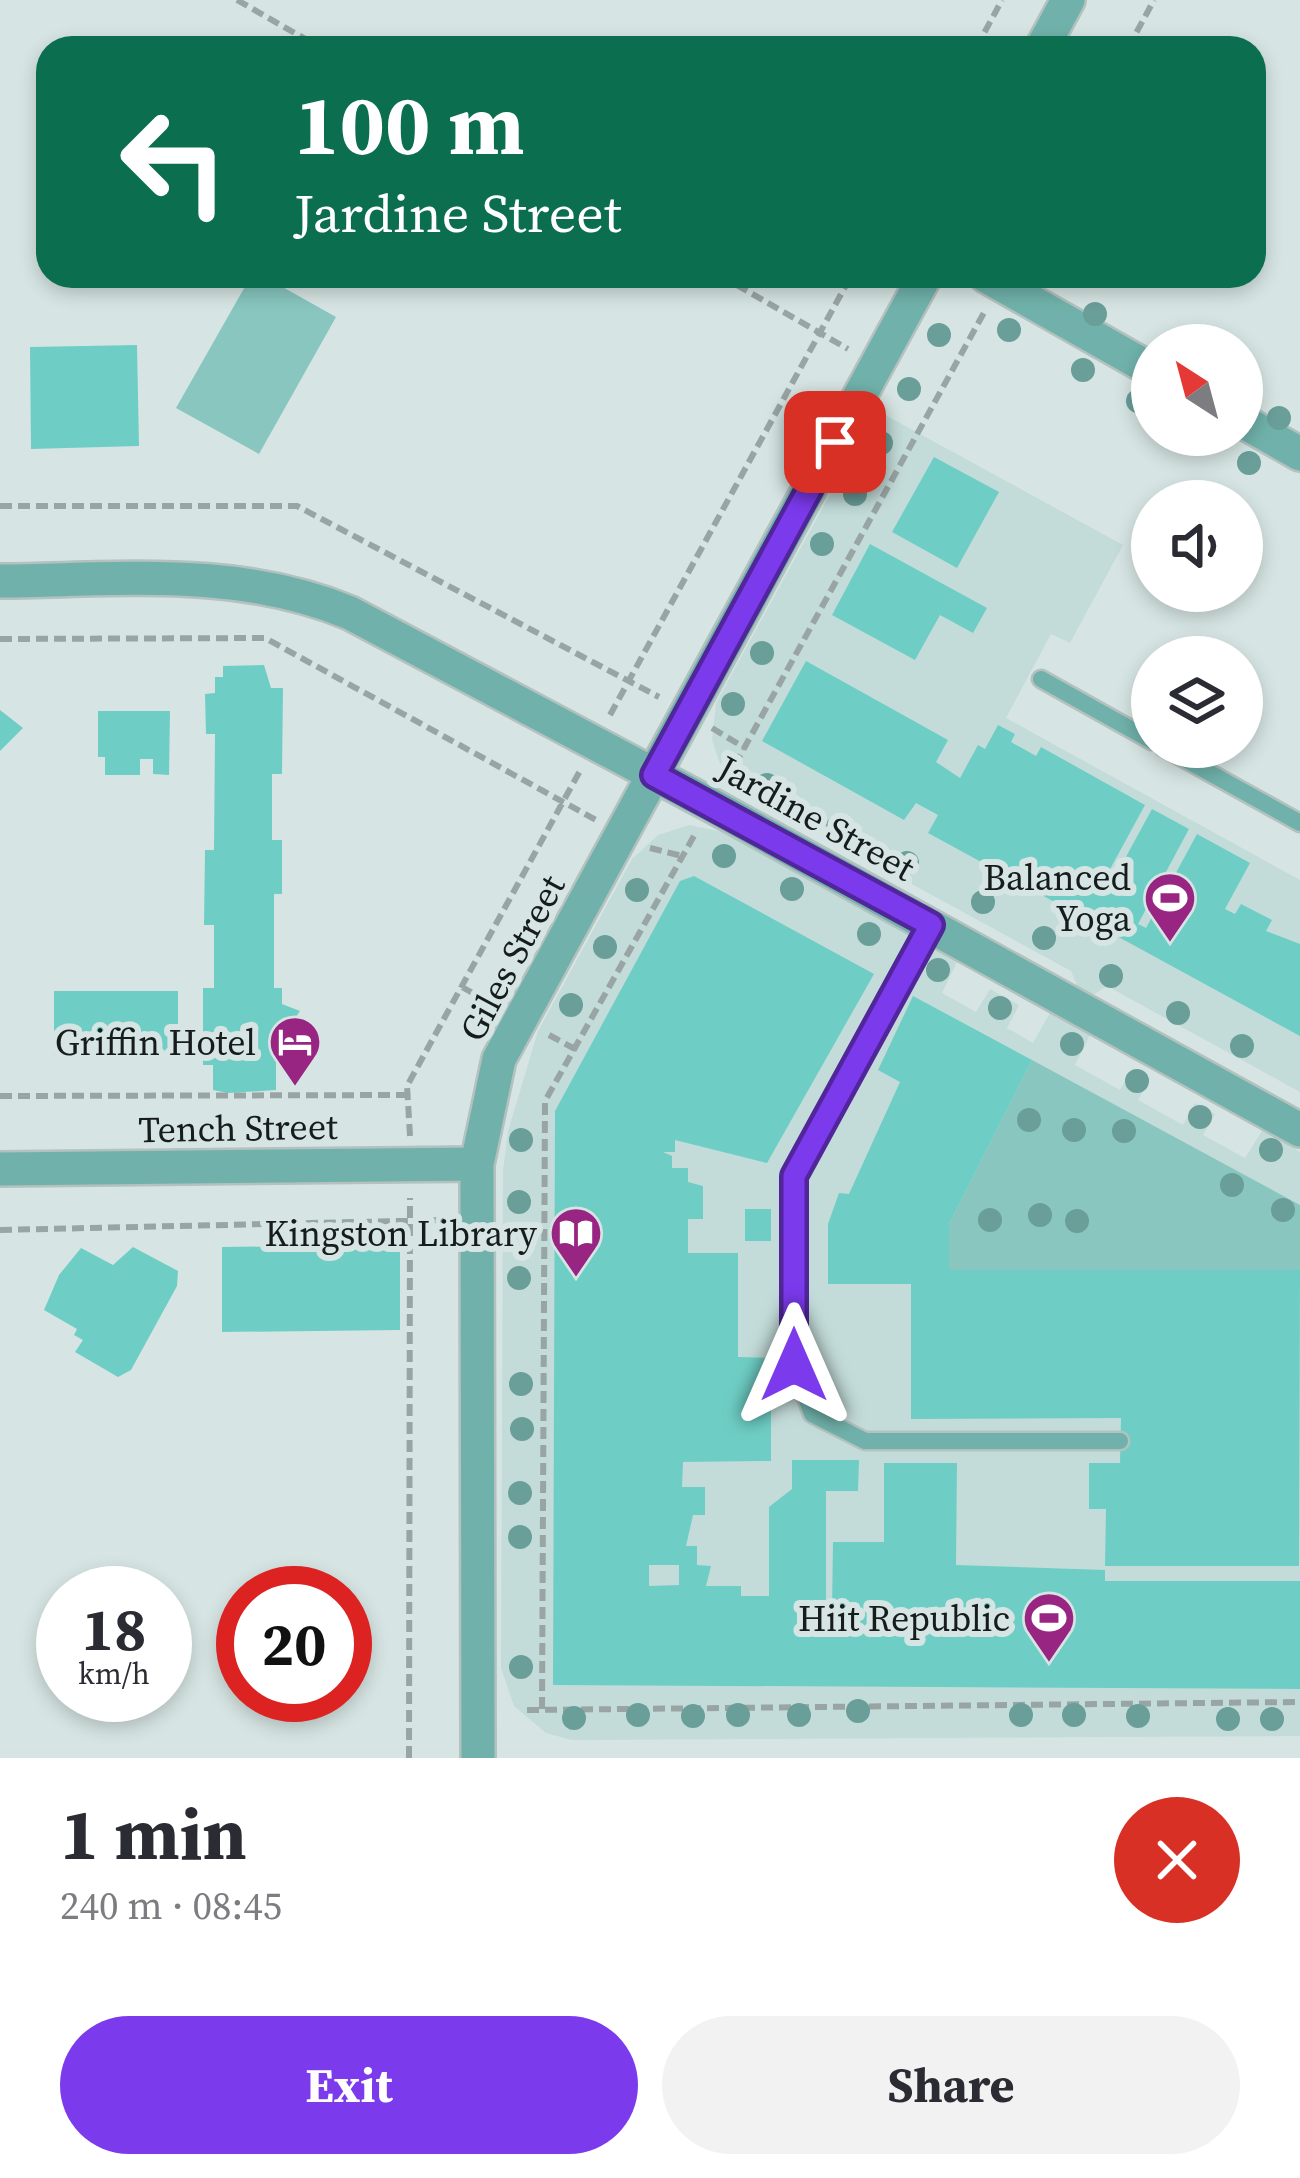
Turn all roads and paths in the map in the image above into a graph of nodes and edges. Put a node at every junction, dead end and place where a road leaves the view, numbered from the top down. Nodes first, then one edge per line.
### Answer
1 (237, 0) edge
2 (1002, 0) edge
3 (1068, 0) edge
4 (1154, 0) edge
5 (300, 36) edge
6 (982, 36) edge
7 (1048, 36) edge
8 (1134, 36) edge
9 (742, 288) edge
10 (844, 288) edge
11 (919, 288) edge
12 (989, 288) edge
13 (1007, 288) edge
14 (820, 332) junction
15 (1131, 358) edge
16 (877, 365) junction
17 (1263, 433) edge
18 (1300, 454) edge
19 (0, 506) edge
20 (0, 581) edge
21 (0, 639) edge
22 (1041, 680) dead end
23 (1131, 729) edge
24 (745, 748) dead end
25 (1200, 768) edge
26 (654, 775) junction
27 (1300, 824) edge
28 (682, 856) dead end
29 (931, 925) junction
30 (0, 1096) edge
31 (1300, 1130) edge
32 (477, 1164) junction
33 (0, 1169) edge
34 (0, 1230) edge
35 (1120, 1441) dead end
36 (1300, 1702) edge
37 (542, 1709) junction
38 (527, 1710) dead end
39 (409, 1758) edge
40 (478, 1758) edge

1 - 5 path
2 - 6 path
3 - 7 street
4 - 8 path
9 - 14 path
10 - 14 path
11 - 16 street, Giles Street
12 - 24 path
13 - 15 street
14 - 16 path
14 - 19 path
16 - 26 street, Giles Street
17 - 18 street
20 - 26 street, Jardine Street
21 - 30 path
22 - 23 lane
25 - 27 lane
26 - 29 street, Jardine Street
26 - 32 street, Giles Street
28 - 37 path
29 - 31 street, Jardine Street
29 - 35 lane
32 - 33 street, Tench Street
32 - 40 street, Giles Street
34 - 39 path
36 - 37 path
37 - 38 path

